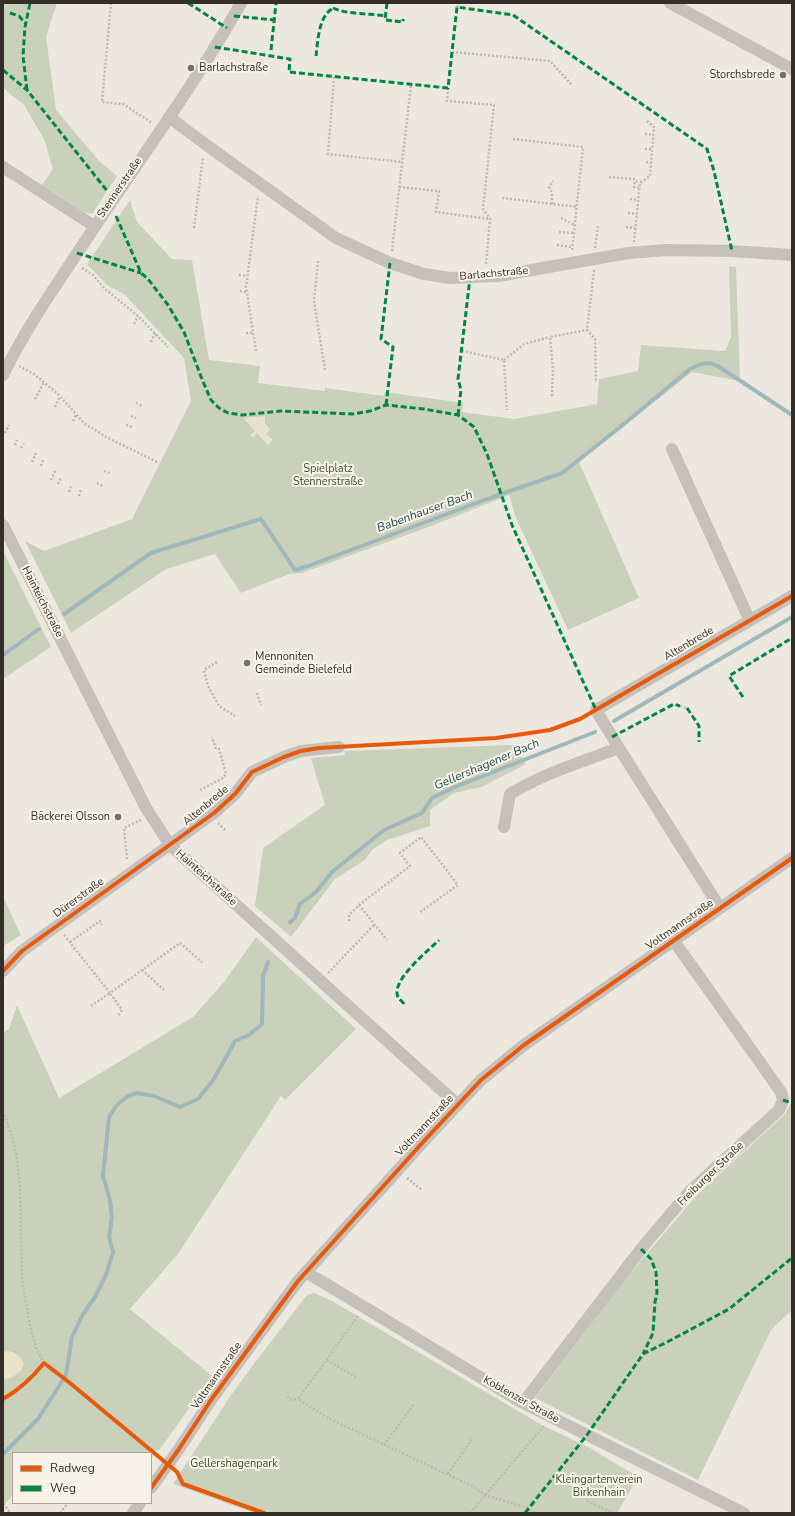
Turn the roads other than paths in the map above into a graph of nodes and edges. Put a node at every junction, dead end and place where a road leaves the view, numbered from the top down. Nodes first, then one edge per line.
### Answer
1 (241, 3) edge
2 (670, 3) edge
3 (792, 69) edge
4 (169, 117) junction
5 (3, 167) edge
6 (94, 226) junction
7 (792, 255) edge
8 (3, 375) edge
9 (672, 449) dead end
10 (3, 525) edge
11 (792, 596) edge
12 (749, 619) junction
13 (339, 746) dead end
14 (619, 748) junction
15 (504, 827) dead end
16 (170, 845) junction
17 (792, 858) edge
18 (720, 908) junction
19 (674, 941) junction
20 (3, 971) edge
21 (457, 1104) junction
22 (306, 1272) junction
23 (523, 1403) junction
24 (152, 1487) edge
25 (139, 1504) edge
26 (133, 1513) edge
27 (744, 1513) edge

1 - 4 street, Stennerstraße
2 - 3 street
4 - 6 street, Stennerstraße
4 - 7 street, Barlachstraße
5 - 6 street
6 - 8 street, Stennerstraße
9 - 12 street
10 - 16 street, Hainteichstraße
11 - 12 street, Altenbrede
12 - 14 street, Altenbrede
13 - 16 street, Altenbrede
14 - 15 street
14 - 18 street, Voltmannstraße
16 - 20 street, Dürerstraße
16 - 21 street, Hainteichstraße
17 - 18 street, Voltmannstraße
18 - 19 street, Voltmannstraße
19 - 21 street, Voltmannstraße
19 - 23 street, Freiburger Straße
21 - 22 street, Voltmannstraße
22 - 23 street, Koblenzer Straße
22 - 24 street, Voltmannstraße
23 - 27 street, Koblenzer Straße
25 - 26 street

